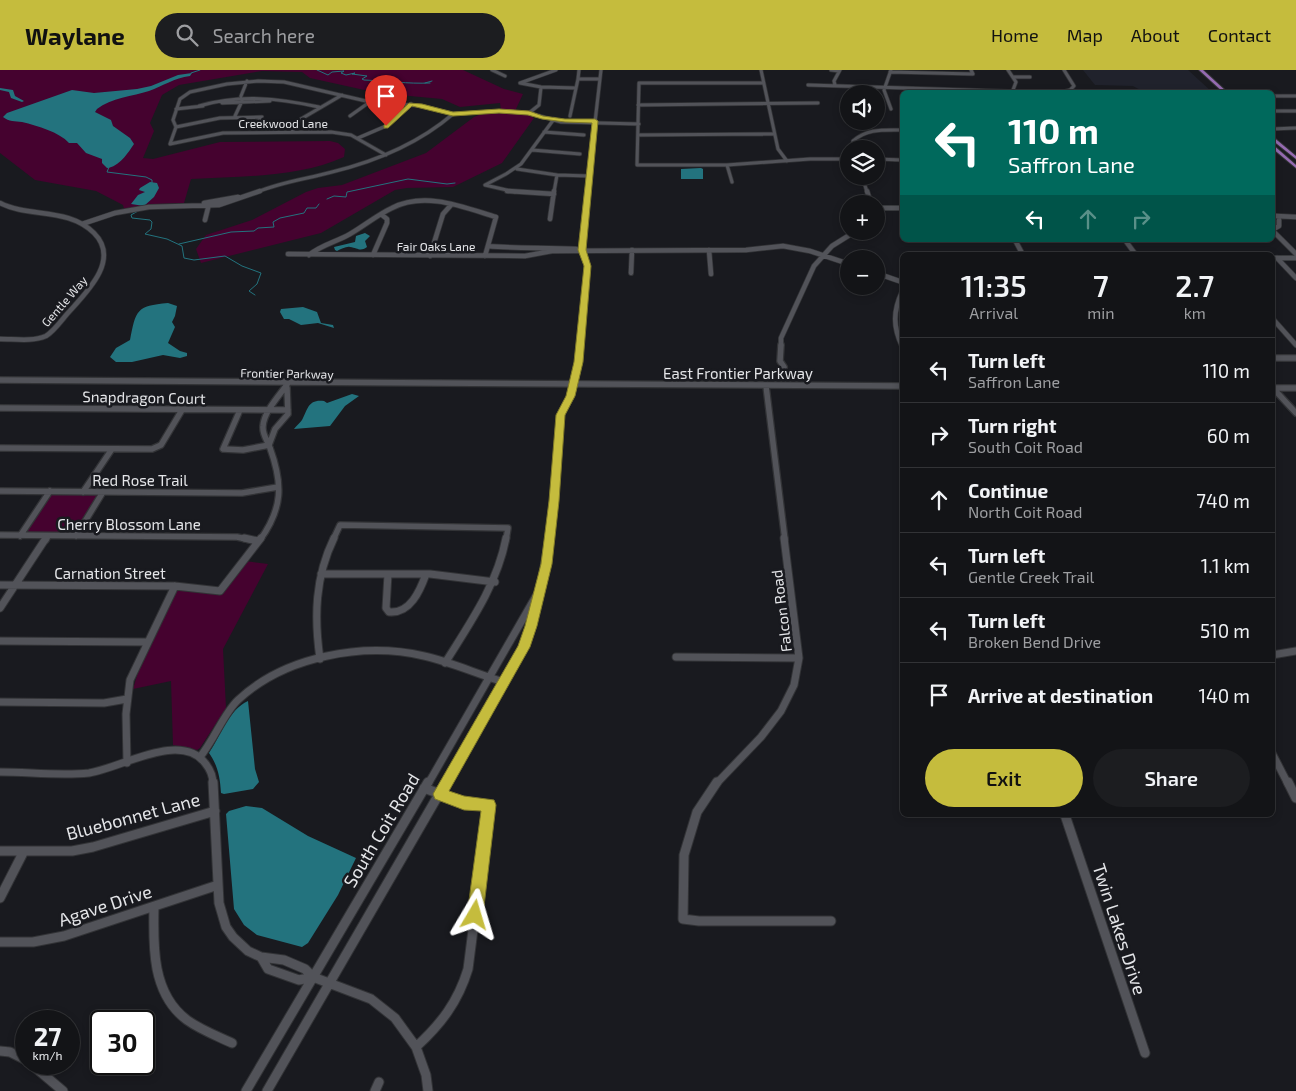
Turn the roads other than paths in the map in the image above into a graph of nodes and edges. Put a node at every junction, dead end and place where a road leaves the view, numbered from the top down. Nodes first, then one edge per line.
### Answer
1 (492, 70) edge
2 (504, 70) edge
3 (556, 70) edge
4 (579, 70) edge
5 (601, 70) edge
6 (761, 70) edge
7 (831, 70) edge
8 (971, 70) edge
9 (1008, 70) edge
10 (1064, 70) edge
11 (1201, 70) edge
12 (840, 71) edge
13 (890, 71) edge
14 (497, 72) junction
15 (1196, 72) dead end
16 (505, 76) dead end
17 (1013, 77) junction
18 (1030, 77) dead end
19 (578, 79) junction
20 (599, 79) junction
21 (247, 81) junction
22 (764, 83) junction
23 (1208, 83) junction
24 (1215, 83) junction
25 (808, 85) dead end
26 (835, 85) junction
27 (840, 85) edge
28 (884, 85) edge
29 (885, 87) edge
30 (541, 88) junction
31 (576, 88) junction
32 (925, 88) joint
33 (1013, 90) joint
34 (1070, 90) edge
35 (1216, 90) edge
36 (1223, 90) edge
37 (343, 95) junction
38 (241, 96) junction
39 (1275, 96) edge
40 (1296, 96) edge
41 (269, 97) junction
42 (885, 98) edge
43 (242, 101) junction
44 (265, 101) junction
45 (286, 101) junction
46 (216, 102) junction
47 (371, 102) junction
48 (767, 103) junction
49 (411, 104) junction
50 (818, 104) dead end
51 (638, 105) junction
52 (318, 107) junction
53 (176, 109) junction
54 (891, 109) dead end
55 (1275, 111) edge
56 (1296, 111) edge
57 (529, 113) junction
58 (453, 114) junction
59 (235, 116) junction
60 (350, 116) dead end
61 (570, 116) dead end
62 (553, 120) junction
63 (595, 122) junction
64 (639, 122) junction
65 (176, 127) junction
66 (253, 127) dead end
67 (1275, 128) edge
68 (1296, 128) edge
69 (899, 130) dead end
70 (292, 132) junction
71 (544, 132) junction
72 (774, 134) junction
73 (584, 135) dead end
74 (638, 135) junction
75 (358, 138) junction
76 (172, 140) junction
77 (854, 140) edge
78 (1275, 140) edge
79 (184, 142) junction
80 (1275, 147) edge
81 (532, 150) junction
82 (580, 154) dead end
83 (386, 155) junction
84 (1296, 158) edge
85 (840, 159) edge
86 (885, 159) edge
87 (900, 160) edge
88 (787, 161) junction
89 (727, 164) junction
90 (1296, 167) edge
91 (517, 169) junction
92 (557, 175) junction
93 (588, 176) junction
94 (732, 182) dead end
95 (218, 193) dead end
96 (256, 193) junction
97 (554, 194) junction
98 (219, 200) junction
99 (0, 203) edge
100 (209, 204) junction
101 (451, 205) junction
102 (885, 208) edge
103 (900, 208) edge
104 (382, 215) junction
105 (1276, 217) edge
106 (1295, 218) edge
107 (550, 219) dead end
108 (205, 220) dead end
109 (82, 224) junction
110 (1275, 228) edge
111 (1275, 233) edge
112 (842, 240) edge
113 (488, 246) junction
114 (531, 248) junction
115 (558, 250) junction
116 (582, 250) junction
117 (632, 250) junction
118 (708, 250) junction
119 (288, 254) dead end
120 (1296, 254) edge
121 (309, 255) junction
122 (536, 255) junction
123 (823, 255) junction
124 (373, 256) junction
125 (430, 256) junction
126 (485, 256) junction
127 (1275, 258) edge
128 (1296, 258) edge
129 (1275, 259) edge
130 (840, 261) edge
131 (631, 273) dead end
132 (711, 274) dead end
133 (885, 276) edge
134 (1296, 278) edge
135 (900, 281) edge
136 (900, 296) edge
137 (896, 305) junction
138 (900, 306) edge
139 (1275, 322) edge
140 (0, 339) edge
141 (900, 341) edge
142 (1296, 345) edge
143 (1275, 358) edge
144 (1296, 358) edge
145 (784, 367) dead end
146 (0, 380) edge
147 (288, 383) junction
148 (573, 386) junction
149 (766, 386) junction
150 (900, 386) edge
151 (1275, 388) edge
152 (1296, 388) edge
153 (1275, 390) edge
154 (0, 408) edge
155 (182, 410) junction
156 (240, 410) junction
157 (288, 410) junction
158 (270, 411) junction
159 (1296, 413) edge
160 (270, 445) junction
161 (0, 448) edge
162 (112, 449) junction
163 (278, 487) junction
164 (0, 491) edge
165 (50, 491) junction
166 (82, 492) junction
167 (104, 492) junction
168 (0, 536) edge
169 (20, 536) junction
170 (48, 536) junction
171 (76, 536) junction
172 (258, 541) junction
173 (321, 574) junction
174 (388, 574) junction
175 (426, 574) junction
176 (495, 582) junction
177 (0, 585) edge
178 (15, 585) junction
179 (540, 585) junction
180 (175, 586) junction
181 (0, 608) edge
182 (0, 640) edge
183 (148, 642) junction
184 (1296, 651) edge
185 (1275, 654) edge
186 (676, 657) dead end
187 (799, 658) junction
188 (320, 659) junction
189 (445, 662) junction
190 (490, 678) junction
191 (504, 682) junction
192 (127, 699) junction
193 (0, 702) edge
194 (200, 757) junction
195 (1275, 759) edge
196 (127, 762) junction
197 (0, 772) edge
198 (424, 788) junction
199 (440, 794) junction
200 (1296, 798) edge
201 (215, 810) junction
202 (1066, 817) edge
203 (0, 851) edge
204 (24, 851) junction
205 (218, 885) junction
206 (0, 898) edge
207 (154, 907) junction
208 (831, 921) dead end
209 (0, 942) edge
210 (261, 957) junction
211 (313, 977) junction
212 (328, 983) junction
213 (232, 1043) dead end
214 (416, 1047) junction
215 (0, 1051) edge
216 (1144, 1053) dead end
217 (15, 1054) edge
218 (44, 1075) edge
219 (63, 1091) edge
220 (246, 1091) edge
221 (267, 1091) edge
222 (428, 1091) edge

1 - 14 street
2 - 14 street
3 - 30 street
4 - 19 street
5 - 20 street, South Coit Road
6 - 22 street
7 - 12 street
8 - 13 street
9 - 17 street
10 - 34 street
11 - 24 main road
12 - 26 street
13 - 28 street
14 - 16 street
15 - 23 main road
17 - 18 street
17 - 33 street
19 - 20 street
19 - 31 street
20 - 63 street, South Coit Road
21 - 37 street
21 - 38 street
21 - 53 street
22 - 48 street
22 - 51 street
23 - 24 main road
23 - 35 main road
24 - 36 main road
25 - 26 street
26 - 27 street
29 - 32 street
30 - 31 street
30 - 57 street
31 - 61 street
32 - 33 street
37 - 47 street
37 - 52 street
38 - 41 street
38 - 46 street
39 - 40 street
41 - 44 street
41 - 45 street
42 - 54 street
43 - 44 street
43 - 46 street
43 - 59 street
44 - 45 street
45 - 52 street
46 - 53 street
47 - 49 street
47 - 60 street
48 - 50 street
48 - 51 street
48 - 72 street
49 - 58 street
49 - 75 street
51 - 64 street
52 - 70 street
53 - 65 street
55 - 56 street
57 - 58 street
57 - 62 street
58 - 83 street
59 - 65 street
59 - 66 street
62 - 63 street
62 - 71 street
63 - 64 street
63 - 93 street, South Coit Road
64 - 74 street
65 - 76 street
67 - 68 street
69 - 77 street
70 - 75 street, Creekwood Lane
70 - 79 street, Creekwood Lane
71 - 73 street
71 - 81 street
72 - 74 street
72 - 88 street
74 - 89 street
75 - 83 street, Creekwood Lane
76 - 79 street
76 - 79 street, Creekwood Lane
78 - 84 main road
80 - 90 main road
81 - 82 street
81 - 91 street
83 - 96 street
85 - 88 street
86 - 87 street
88 - 89 street
89 - 94 street
91 - 92 street
91 - 97 street
92 - 93 street
92 - 97 street
93 - 116 street, South Coit Road
95 - 98 street
96 - 98 street
96 - 100 street
97 - 107 street
98 - 100 street
99 - 109 street, Gentle Way
100 - 108 street
100 - 109 street
101 - 104 street
101 - 113 street
101 - 125 street
102 - 103 street
104 - 121 street
104 - 124 street
105 - 106 street
105 - 110 street
109 - 140 street, Gentle Way
111 - 120 street
112 - 123 street
113 - 114 street, Fair Oaks Lane
113 - 126 street
114 - 115 street, Fair Oaks Lane
114 - 122 street
115 - 116 street, Fair Oaks Lane
115 - 122 street, Fair Oaks Lane
116 - 117 street, Fair Oaks Lane
116 - 148 street, South Coit Road
117 - 118 street, Fair Oaks Lane
117 - 131 street
118 - 123 street, Fair Oaks Lane
118 - 132 street
119 - 121 street, Fair Oaks Lane
121 - 124 street, Fair Oaks Lane
122 - 126 street, Fair Oaks Lane
123 - 130 street, Fair Oaks Lane
123 - 145 street
124 - 125 street, Fair Oaks Lane
125 - 126 street, Fair Oaks Lane
127 - 128 street
129 - 134 street
133 - 135 street
136 - 137 street
137 - 138 street
137 - 141 street
139 - 142 street
143 - 144 street
146 - 147 street, Frontier Parkway
147 - 148 street, Frontier Parkway
147 - 157 street
147 - 158 street
148 - 149 street, East Frontier Parkway
148 - 179 street, South Coit Road
149 - 150 street, East Frontier Parkway
149 - 187 street, Falcon Road
151 - 152 street
153 - 159 street
154 - 155 street, Snapdragon Court
155 - 156 street, Snapdragon Court
155 - 162 street
156 - 158 street, Snapdragon Court
156 - 160 street
157 - 158 street, Snapdragon Court
157 - 160 street
158 - 160 street
160 - 163 street
161 - 162 street
162 - 166 street
163 - 167 street, Red Rose Trail
163 - 172 street
164 - 165 street, Red Rose Trail
165 - 166 street, Red Rose Trail
165 - 169 street
166 - 167 street, Red Rose Trail
167 - 171 street
168 - 169 street, Cherry Blossom Lane
169 - 170 street, Cherry Blossom Lane
170 - 171 street, Cherry Blossom Lane
170 - 178 street
171 - 172 street, Cherry Blossom Lane
172 - 180 street, Carnation Street
173 - 174 street
173 - 176 street
173 - 188 street
174 - 175 street
174 - 175 street
175 - 176 street
176 - 189 street
177 - 178 street, Carnation Street
178 - 180 street, Carnation Street
178 - 181 street
179 - 190 street, South Coit Road
179 - 191 street, South Coit Road
180 - 183 street
182 - 183 street
183 - 192 street
184 - 185 street
186 - 187 street
187 - 208 street, Falcon Road
188 - 189 street
188 - 194 street
189 - 190 street
190 - 191 street
190 - 198 street, South Coit Road
191 - 199 street, South Coit Road
192 - 193 street
192 - 196 street
194 - 196 street
194 - 201 street
195 - 200 street
196 - 197 street
198 - 199 street
198 - 211 street, South Coit Road
199 - 212 street, South Coit Road
199 - 214 street
201 - 204 street, Bluebonnet Lane
201 - 205 street
202 - 216 street, Twin Lakes Drive
203 - 204 street, Bluebonnet Lane
204 - 206 street
205 - 207 street, Agave Drive
205 - 210 street
207 - 209 street, Agave Drive
207 - 213 street
210 - 211 street
210 - 211 street
211 - 212 street
211 - 220 street, South Coit Road
212 - 214 street
212 - 221 street, South Coit Road
214 - 222 street
215 - 217 street
218 - 219 street

